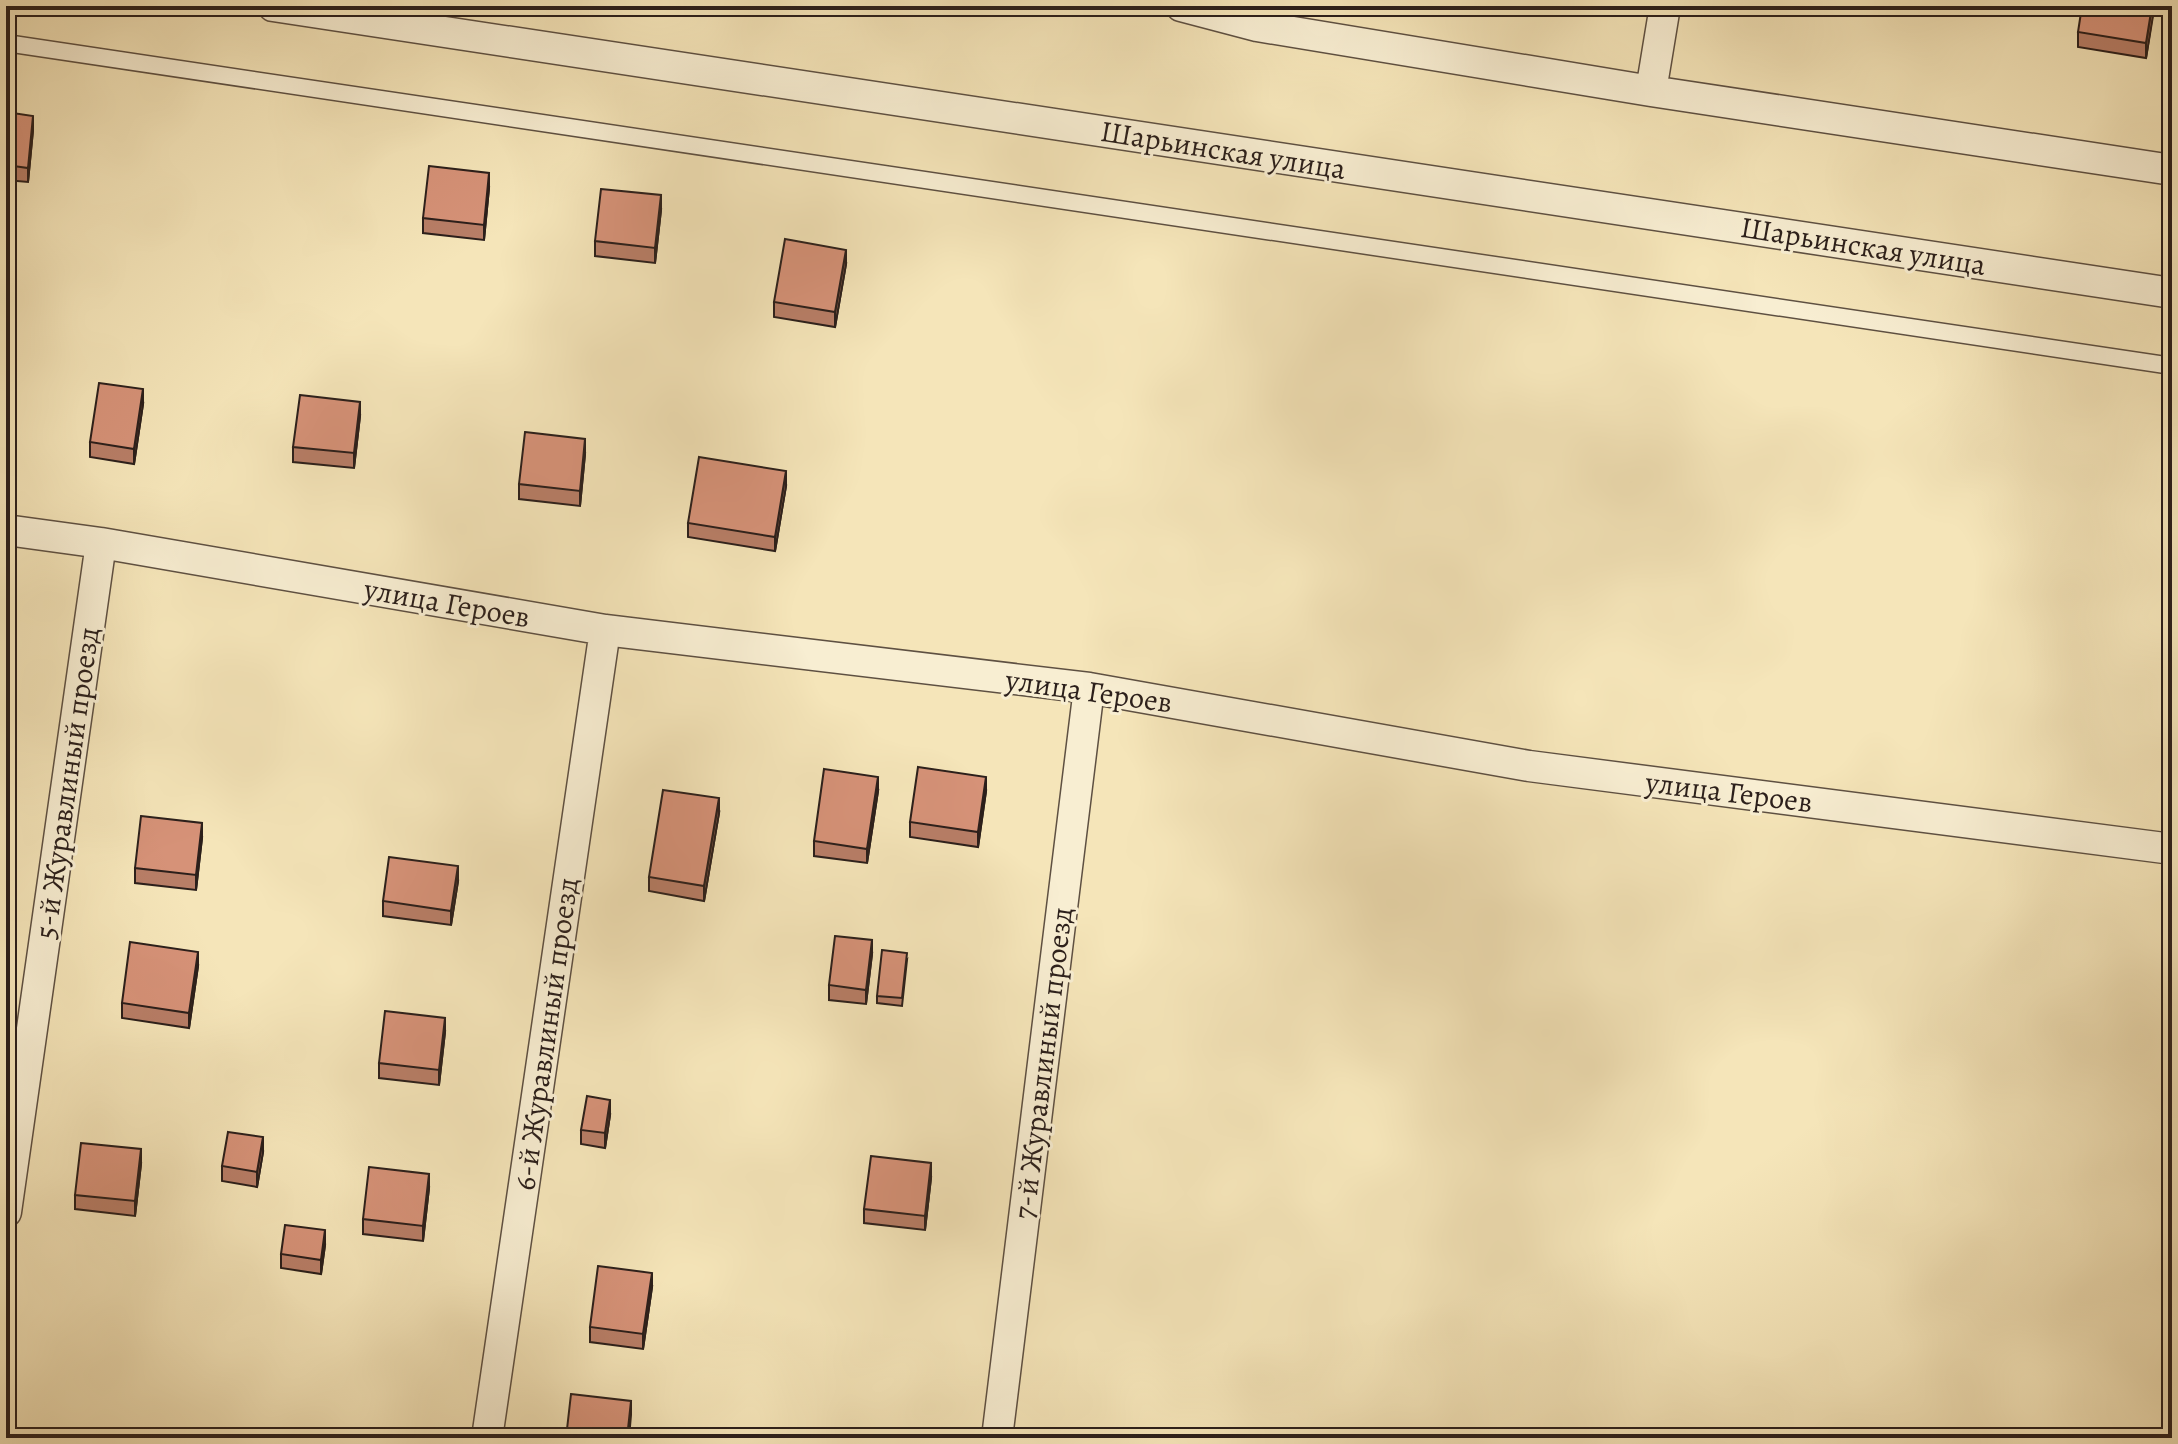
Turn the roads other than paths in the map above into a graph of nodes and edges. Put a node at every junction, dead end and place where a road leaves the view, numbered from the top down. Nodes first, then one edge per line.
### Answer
1 (273, 6) edge
2 (1181, 6) edge
3 (1665, 6) edge
4 (6, 43) edge
5 (1651, 91) junction
6 (2172, 170) edge
7 (2172, 293) edge
8 (2172, 366) edge
9 (6, 530) edge
10 (101, 543) junction
11 (605, 630) junction
12 (1089, 688) junction
13 (2172, 849) edge
14 (6, 1212) edge
15 (487, 1438) edge
16 (997, 1438) edge

1 - 7 street, Шарьинская улица
2 - 5 street
3 - 5 street
4 - 8 lane
5 - 6 street
9 - 10 street, улица Героев
10 - 11 street, улица Героев
10 - 14 street, 5-й Журавлиный проезд
11 - 12 street, улица Героев
11 - 15 street, 6-й Журавлиный проезд
12 - 13 street, улица Героев
12 - 16 street, 7-й Журавлиный проезд

